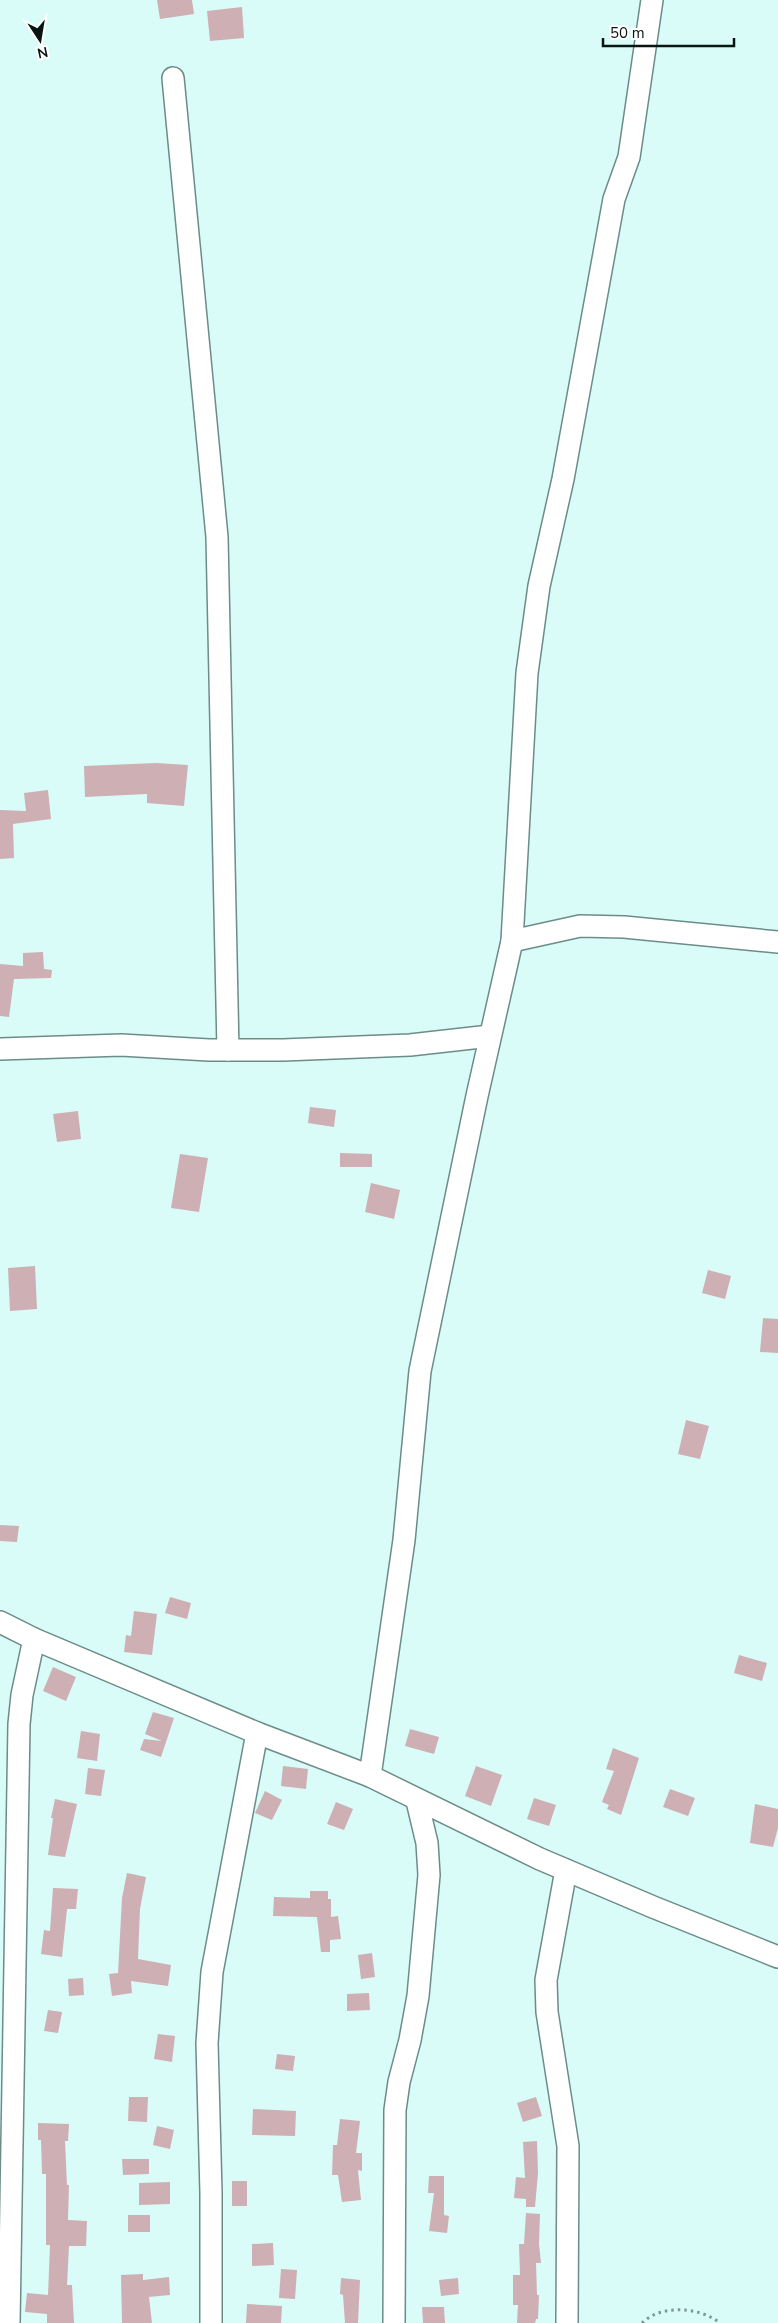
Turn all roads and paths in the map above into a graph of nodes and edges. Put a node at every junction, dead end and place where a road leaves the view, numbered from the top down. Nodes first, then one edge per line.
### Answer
1 (652, 0) edge
2 (173, 78) dead end
3 (512, 941) junction
4 (778, 942) edge
5 (490, 1036) junction
6 (0, 1049) edge
7 (228, 1050) junction
8 (0, 1622) edge
9 (34, 1639) junction
10 (257, 1733) junction
11 (370, 1776) junction
12 (418, 1801) junction
13 (566, 1870) junction
14 (778, 1957) edge
15 (9, 2323) edge
16 (211, 2323) edge
17 (394, 2323) edge
18 (567, 2323) edge
19 (642, 2323) edge
20 (720, 2323) edge

1 - 3 street
2 - 7 street
3 - 4 street
3 - 5 street
5 - 7 street
5 - 11 street
6 - 7 street
8 - 9 street
9 - 10 street
9 - 15 street
10 - 11 street
10 - 16 street
11 - 12 street
12 - 13 street
12 - 17 street
13 - 14 street
13 - 18 street
19 - 20 path

